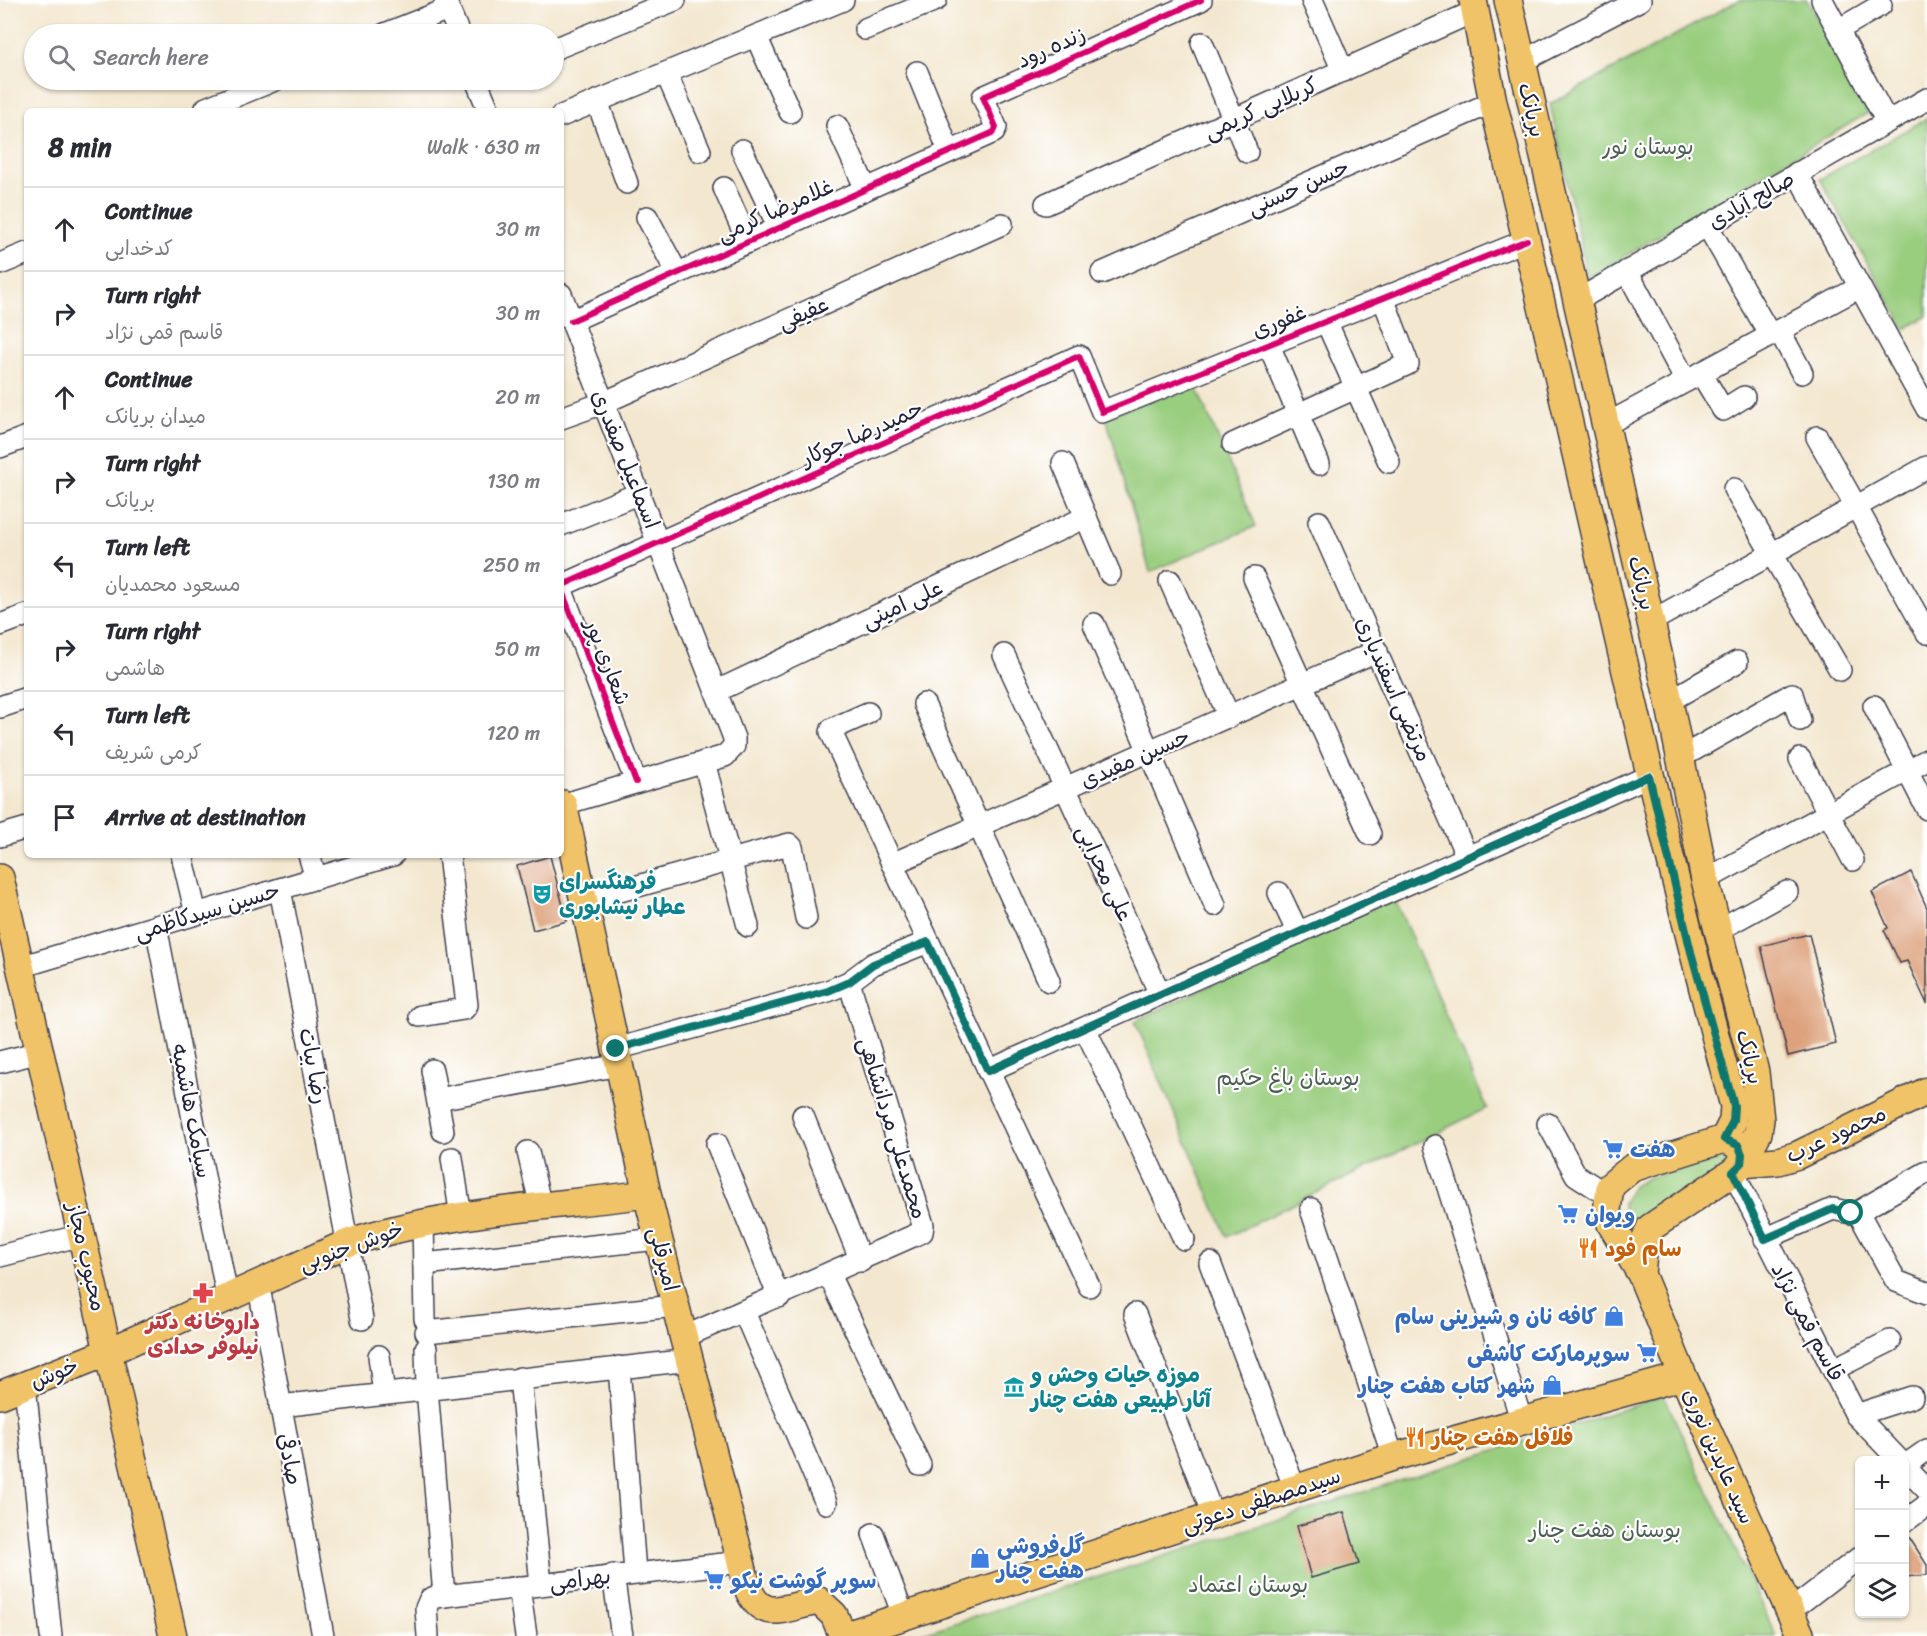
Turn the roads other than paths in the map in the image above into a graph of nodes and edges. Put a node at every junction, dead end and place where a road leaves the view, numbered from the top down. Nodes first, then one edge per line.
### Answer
1 (675, 0) edge
2 (843, 0) edge
3 (936, 0) edge
4 (1201, 0) edge
5 (1312, 0) edge
6 (1508, 0) edge
7 (1640, 0) edge
8 (1822, 0) edge
9 (447, 4) edge
10 (1474, 6) edge
11 (1883, 8) edge
12 (406, 24) edge
13 (455, 24) edge
14 (865, 29) dead end
15 (1838, 30) junction
16 (756, 36) junction
17 (1202, 44) dead end
18 (564, 45) edge
19 (1521, 62) junction
20 (1343, 70) junction
21 (917, 72) dead end
22 (666, 73) junction
23 (250, 90) edge
24 (481, 90) edge
25 (1927, 99) edge
26 (597, 101) junction
27 (1493, 102) junction
28 (206, 108) dead end
29 (488, 108) edge
30 (790, 112) dead end
31 (564, 115) edge
32 (1234, 120) junction
33 (1887, 122) junction
34 (837, 126) dead end
35 (994, 132) joint
36 (742, 150) dead end
37 (700, 151) dead end
38 (949, 152) junction
39 (1247, 152) dead end
40 (1797, 173) junction
41 (627, 183) dead end
42 (724, 188) dead end
43 (866, 189) junction
44 (1046, 204) dead end
45 (647, 217) dead end
46 (1002, 224) dead end
47 (1707, 225) junction
48 (779, 228) junction
49 (1527, 240) junction
50 (748, 242) junction
51 (24, 254) edge
52 (0, 264) edge
53 (1627, 271) junction
54 (677, 273) junction
55 (1102, 273) dead end
56 (1860, 287) junction
57 (1383, 298) junction
58 (1576, 300) junction
59 (564, 302) edge
60 (571, 321) junction
61 (1326, 321) junction
62 (1775, 333) junction
63 (1269, 345) junction
64 (1079, 356) joint
65 (1803, 373) dead end
66 (1694, 377) junction
67 (1354, 389) junction
68 (1744, 397) dead end
69 (603, 403) junction
70 (1927, 409) edge
71 (1298, 414) junction
72 (564, 417) edge
73 (1605, 425) junction
74 (1817, 437) dead end
75 (24, 438) edge
76 (1233, 444) dead end
77 (0, 447) edge
78 (1389, 462) dead end
79 (1063, 463) dead end
80 (1319, 464) dead end
81 (1927, 467) edge
82 (1734, 489) dead end
83 (640, 493) junction
84 (1857, 506) junction
85 (1086, 518) junction
86 (1319, 522) dead end
87 (564, 524) edge
88 (659, 544) junction
89 (1773, 553) junction
90 (1110, 574) dead end
91 (1254, 578) dead end
92 (1170, 581) dead end
93 (564, 587) edge
94 (564, 596) edge
95 (24, 616) edge
96 (1650, 622) junction
97 (1094, 624) dead end
98 (0, 625) edge
99 (1615, 630) junction
100 (1927, 633) edge
101 (1377, 651) junction
102 (1004, 655) dead end
103 (1737, 662) dead end
104 (1840, 670) dead end
105 (1302, 685) junction
106 (717, 691) junction
107 (24, 699) edge
108 (1668, 701) junction
109 (924, 704) dead end
110 (1874, 706) dead end
111 (0, 707) edge
112 (868, 713) dead end
113 (1229, 717) junction
114 (1800, 720) dead end
115 (1149, 752) junction
116 (1678, 759) junction
117 (1800, 759) dead end
118 (1927, 760) edge
119 (704, 762) junction
120 (1907, 771) junction
121 (1649, 776) junction
122 (636, 782) junction
123 (1066, 788) junction
124 (564, 804) edge
125 (1927, 809) edge
126 (1829, 813) junction
127 (564, 814) edge
128 (979, 826) junction
129 (24, 829) edge
130 (1370, 834) dead end
131 (0, 836) edge
132 (1467, 857) junction
133 (183, 858) edge
134 (310, 858) edge
135 (383, 858) edge
136 (449, 858) edge
137 (730, 860) junction
138 (1853, 860) dead end
139 (892, 864) junction
140 (0, 878) edge
141 (316, 878) junction
142 (1705, 880) junction
143 (280, 889) junction
144 (1787, 892) dead end
145 (1279, 893) dead end
146 (584, 901) junction
147 (1215, 904) dead end
148 (196, 914) junction
149 (806, 918) dead end
150 (156, 926) junction
151 (748, 926) dead end
152 (1718, 930) junction
153 (1298, 933) junction
154 (928, 942) junction
155 (20, 967) junction
156 (1049, 981) dead end
157 (849, 982) junction
158 (1160, 994) junction
159 (420, 1016) dead end
160 (1085, 1028) junction
161 (40, 1052) junction
162 (618, 1057) junction
163 (0, 1062) edge
164 (432, 1070) dead end
165 (988, 1071) junction
166 (1927, 1091) edge
167 (438, 1099) junction
168 (803, 1116) dead end
169 (1548, 1124) dead end
170 (443, 1131) dead end
171 (1724, 1139) junction
172 (717, 1144) dead end
173 (1435, 1146) dead end
174 (528, 1152) dead end
175 (452, 1158) dead end
176 (1737, 1168) junction
177 (1927, 1172) edge
178 (647, 1194) junction
179 (1607, 1195) junction
180 (541, 1208) junction
181 (1311, 1209) dead end
182 (1858, 1212) junction
183 (461, 1218) junction
184 (423, 1222) junction
185 (82, 1235) junction
186 (658, 1239) junction
187 (1184, 1239) dead end
188 (1765, 1239) junction
189 (348, 1243) junction
190 (0, 1256) edge
191 (861, 1261) junction
192 (1210, 1263) dead end
193 (424, 1264) junction
194 (1641, 1274) junction
195 (828, 1275) junction
196 (258, 1282) junction
197 (1089, 1286) dead end
198 (1927, 1293) edge
199 (227, 1296) junction
200 (779, 1297) junction
201 (675, 1306) junction
202 (744, 1312) junction
203 (1135, 1314) dead end
204 (362, 1319) dead end
205 (426, 1333) junction
206 (1890, 1341) dead end
207 (687, 1348) junction
208 (108, 1352) junction
209 (379, 1356) dead end
210 (619, 1367) junction
211 (1834, 1369) junction
212 (1683, 1376) junction
213 (520, 1378) junction
214 (25, 1385) junction
215 (427, 1388) junction
216 (384, 1394) junction
217 (0, 1395) edge
218 (1912, 1397) dead end
219 (280, 1406) junction
220 (1856, 1414) junction
221 (1522, 1422) junction
222 (1927, 1450) edge
223 (1894, 1456) edge
224 (1393, 1457) junction
225 (1909, 1463) edge
226 (920, 1465) dead end
227 (1909, 1470) edge
228 (1294, 1489) junction
229 (1927, 1490) edge
230 (826, 1503) dead end
231 (1927, 1505) edge
232 (1213, 1515) junction
233 (1909, 1519) edge
234 (873, 1534) dead end
235 (1855, 1561) edge
236 (741, 1562) junction
237 (635, 1572) junction
238 (613, 1575) junction
239 (541, 1584) junction
240 (519, 1587) junction
241 (444, 1596) junction
242 (1790, 1611) junction
243 (897, 1626) edge
244 (51, 1636) edge
245 (173, 1636) edge
246 (323, 1636) edge
247 (428, 1636) edge
248 (526, 1636) edge
249 (622, 1636) edge
250 (843, 1636) edge
251 (1801, 1636) edge

1 - 18 street
2 - 16 street
3 - 14 street
4 - 35 street, زنده رود
5 - 20 street
6 - 19 main road, بریانک
7 - 19 street
8 - 15 street
9 - 12 street
9 - 13 street
10 - 20 street, کربلایی کریمی
10 - 27 main road, بریانک
11 - 15 street
15 - 33 street
16 - 22 street
16 - 30 street
17 - 32 street
19 - 58 main road, بریانک
20 - 32 street, کربلایی کریمی
21 - 38 street
22 - 26 street
22 - 37 street
23 - 28 street
24 - 29 street
25 - 33 street, صالح آبادی
26 - 31 street
26 - 41 street
27 - 49 main road, بریانک
27 - 55 street, حسن حسنی
32 - 39 street
32 - 44 street, کربلایی کریمی
33 - 40 street, صالح آبادی
34 - 43 street
35 - 38 street, غلامرضا کرمی
36 - 48 street
38 - 43 street, غلامرضا کرمی
40 - 47 street, صالح آبادی
40 - 56 street
42 - 50 street
43 - 48 street, غلامرضا کرمی
45 - 54 street
46 - 69 street, عفیفی
47 - 53 street, صالح آبادی
47 - 62 street
48 - 50 street, غلامرضا کرمی
49 - 57 street, غفوری
49 - 99 main road, بریانک
50 - 54 street, غلامرضا کرمی
51 - 52 street
53 - 58 street, صالح آبادی
53 - 66 street
54 - 60 street, غلامرضا کرمی
56 - 62 street
56 - 70 street
57 - 61 street, غفوری
57 - 67 street
58 - 73 main road, بریانک
59 - 60 street, اسماعیل صفدری
60 - 69 street, اسماعیل صفدری
61 - 63 street, غفوری
61 - 67 street
62 - 65 street
62 - 66 street
63 - 64 street, غفوری
63 - 71 street
64 - 88 street, حمیدرضا جوکار
66 - 68 street
66 - 73 street
67 - 71 street
67 - 78 street
69 - 72 street, عفیفی
69 - 83 street, اسماعیل صفدری
71 - 76 street
71 - 80 street
73 - 96 main road, بریانک
74 - 84 street
75 - 77 street
79 - 85 street
81 - 84 street
82 - 89 street
83 - 87 street
83 - 88 street, اسماعیل صفدری
84 - 89 street
84 - 100 street
85 - 90 street
85 - 106 street, علی امینی
86 - 101 street, مرتضی اسفندیاری
88 - 93 street, شعاری پور
88 - 106 street, اسماعیل صفدری
89 - 96 street
89 - 104 street
91 - 105 street
92 - 113 street
94 - 122 street, شعاری پور
95 - 98 street
96 - 99 main road
96 - 108 main road, بریانک
97 - 115 street
99 - 121 main road, بریانک
101 - 105 street, حسین مفیدی
101 - 132 street, مرتضی اسفندیاری
102 - 123 street, علی محرابی
103 - 108 street
105 - 113 street, حسین مفیدی
105 - 130 street
106 - 119 street, اسماعیل صفدری
107 - 111 street
108 - 116 main road, بریانک
109 - 128 street
110 - 120 street
112 - 139 street
113 - 115 street, حسین مفیدی
114 - 116 street
115 - 123 street, حسین مفیدی
115 - 147 street
116 - 142 main road, بریانک
117 - 126 street
118 - 120 street
119 - 122 street
119 - 137 street
120 - 125 street
120 - 126 street
121 - 132 street
121 - 171 main road, بریانک
122 - 124 street
123 - 128 street, حسین مفیدی
123 - 158 street, علی محرابی
126 - 138 street
126 - 142 street
127 - 146 main road, امیرقلی
128 - 139 street, حسین مفیدی
128 - 156 street
129 - 131 street
132 - 153 street
133 - 148 street
134 - 141 street
135 - 141 street, حسین سیدکاظمی
136 - 159 street
137 - 146 street
137 - 149 street
137 - 151 street
139 - 154 street
140 - 155 main road, محبوب مجاز
141 - 143 street, حسین سیدکاظمی
142 - 152 main road, بریانک
143 - 148 street, حسین سیدکاظمی
143 - 189 street, رضا بیات
144 - 152 street
145 - 153 street
146 - 162 main road, امیرقلی
148 - 150 street, حسین سیدکاظمی
150 - 155 street, حسین سیدکاظمی
150 - 199 street, سیامک هاشمیه
152 - 176 main road, بریانک
153 - 158 street
154 - 157 street
154 - 165 street
155 - 161 main road, محبوب مجاز
157 - 162 street
157 - 191 street, محمدعلی مردانشاهی
158 - 160 street
160 - 165 street
160 - 187 street
161 - 163 street
161 - 185 main road, محبوب مجاز
162 - 167 street
162 - 178 main road, امیرقلی
164 - 167 street
165 - 197 street
166 - 176 main road, محمود عرب
167 - 170 street
168 - 191 street
169 - 179 street
171 - 176 main road
171 - 179 main road
172 - 200 street
173 - 221 street
174 - 180 street
175 - 183 street
176 - 188 street, قاسم قمی نژاد
176 - 194 main road
177 - 182 street
178 - 180 main road, خوش جنوبی
178 - 186 main road, امیرقلی
179 - 194 main road, سید عابدین نوری
180 - 183 main road, خوش جنوبی
181 - 224 street
182 - 188 street
182 - 198 street
183 - 184 main road, خوش جنوبی
184 - 189 main road, خوش جنوبی
184 - 193 street
185 - 190 street
185 - 208 main road, محبوب مجاز
186 - 193 street
186 - 201 main road, امیرقلی
188 - 211 street, قاسم قمی نژاد
189 - 196 main road, خوش جنوبی
189 - 204 street, رضا بیات
191 - 195 street, محمدعلی مردانشاهی
192 - 228 street
193 - 205 street
194 - 212 main road, سید عابدین نوری
195 - 200 street, محمدعلی مردانشاهی
195 - 226 street
196 - 199 main road, خوش جنوبی
196 - 219 street, صادقی
199 - 208 main road, خوش جنوبی
200 - 202 street, محمدعلی مردانشاهی
201 - 205 street
201 - 207 main road, امیرقلی
202 - 207 street, محمدعلی مردانشاهی
202 - 230 street
203 - 232 street
205 - 215 street
206 - 211 street
207 - 210 street
207 - 236 main road, امیرقلی
208 - 214 main road, خوش
208 - 245 main road, محبوب مجاز
209 - 216 street
210 - 213 street
210 - 237 street
211 - 220 street, قاسم قمی نژاد
212 - 221 main road, سیدمصطفی دعوتی
212 - 242 main road, سید عابدین نوری
213 - 215 street
213 - 239 street
214 - 217 main road, خوش
214 - 244 street
215 - 216 street
215 - 241 street
216 - 219 street
218 - 220 street
219 - 246 street, صادقی
220 - 223 street, قاسم قمی نژاد
221 - 224 main road, سیدمصطفی دعوتی
222 - 225 street
224 - 228 main road, سیدمصطفی دعوتی
227 - 229 street
228 - 232 main road, سیدمصطفی دعوتی
231 - 233 street
232 - 243 main road, سیدمصطفی دعوتی
234 - 243 street
235 - 242 street
236 - 237 street, بهرامی
236 - 250 main road, امیرقلی
237 - 238 street, بهرامی
238 - 239 street, بهرامی
238 - 249 street
239 - 240 street, بهرامی
240 - 241 street, بهرامی
240 - 248 street
241 - 247 street, بهرامی
242 - 251 main road, سید عابدین نوری
243 - 250 main road, سیدمصطفی دعوتی

